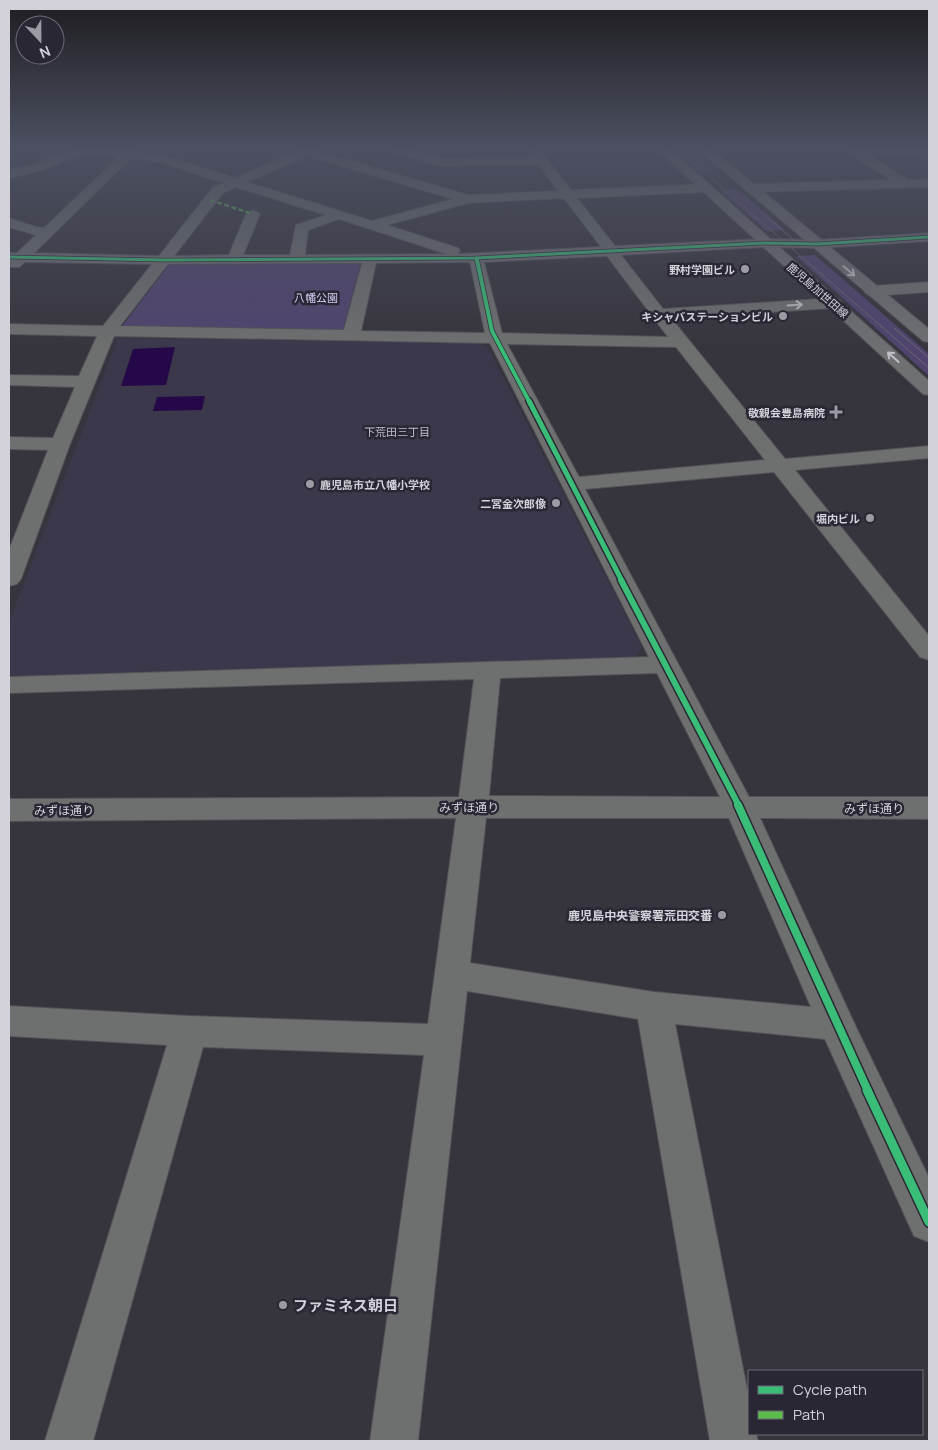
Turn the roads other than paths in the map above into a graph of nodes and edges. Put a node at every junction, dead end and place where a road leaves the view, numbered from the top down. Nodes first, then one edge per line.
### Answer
1 (63, 217) edge
2 (197, 217) edge
3 (252, 217) edge
4 (334, 217) edge
5 (345, 217) edge
6 (404, 217) edge
7 (584, 217) edge
8 (737, 217) edge
9 (784, 217) edge
10 (9, 222) edge
11 (374, 225) junction
12 (47, 232) junction
13 (929, 237) edge
14 (766, 243) junction
15 (817, 244) junction
16 (611, 251) junction
17 (15, 257) edge
18 (370, 258) junction
19 (476, 258) junction
20 (297, 259) junction
21 (163, 260) junction
22 (234, 260) junction
23 (9, 269) edge
24 (929, 287) edge
25 (872, 291) junction
26 (834, 303) junction
27 (659, 314) junction
28 (9, 329) edge
29 (107, 332) junction
30 (351, 336) junction
31 (929, 337) edge
32 (496, 338) junction
33 (682, 342) junction
34 (9, 380) edge
35 (87, 382) junction
36 (929, 390) edge
37 (9, 444) edge
38 (60, 444) junction
39 (929, 452) edge
40 (780, 465) junction
41 (571, 484) junction
42 (9, 575) edge
43 (929, 652) edge
44 (664, 665) junction
45 (488, 671) junction
46 (9, 685) edge
47 (472, 807) junction
48 (740, 808) junction
49 (929, 808) edge
50 (9, 810) edge
51 (452, 974) junction
52 (654, 1008) junction
53 (9, 1021) edge
54 (836, 1025) junction
55 (189, 1031) junction
56 (443, 1040) junction
57 (929, 1222) edge
58 (70, 1441) edge
59 (394, 1441) edge
60 (734, 1441) edge

1 - 12 street
2 - 21 street
3 - 22 street
4 - 20 street
5 - 11 street
6 - 11 street
7 - 16 street
8 - 14 main road, 鹿児島加世田線
9 - 15 main road
10 - 12 street
11 - 19 street
12 - 17 street
13 - 15 street
14 - 15 street
14 - 16 street
14 - 26 main road, 鹿児島加世田線
15 -> 25 main road
16 - 19 street
16 - 27 street
17 - 21 street
17 - 23 street
18 - 19 street
18 - 20 street
18 - 30 street
19 - 32 street
20 - 22 street
21 - 22 street
21 - 29 street
24 - 25 street
25 - 31 main road
27 -> 26 street
36 -> 26 main road, 鹿児島加世田線
27 - 33 street
28 - 29 street
29 - 30 street
29 - 35 street
30 - 32 street
32 - 33 street
32 - 41 street
33 - 40 street
34 - 35 street
35 - 38 street
37 - 38 street
38 - 42 street
39 - 40 street
40 - 41 street
40 - 43 street
41 - 44 street
44 - 45 street
44 - 48 street
45 - 46 street
45 - 47 street
47 - 48 street, みずほ通り
47 - 50 street, みずほ通り
47 - 51 street
48 - 49 street, みずほ通り
48 - 54 street
51 - 52 street
51 - 56 street
52 - 54 street
52 - 60 street
53 - 55 street
54 - 57 street
55 - 56 street
55 - 58 street
56 - 59 street

